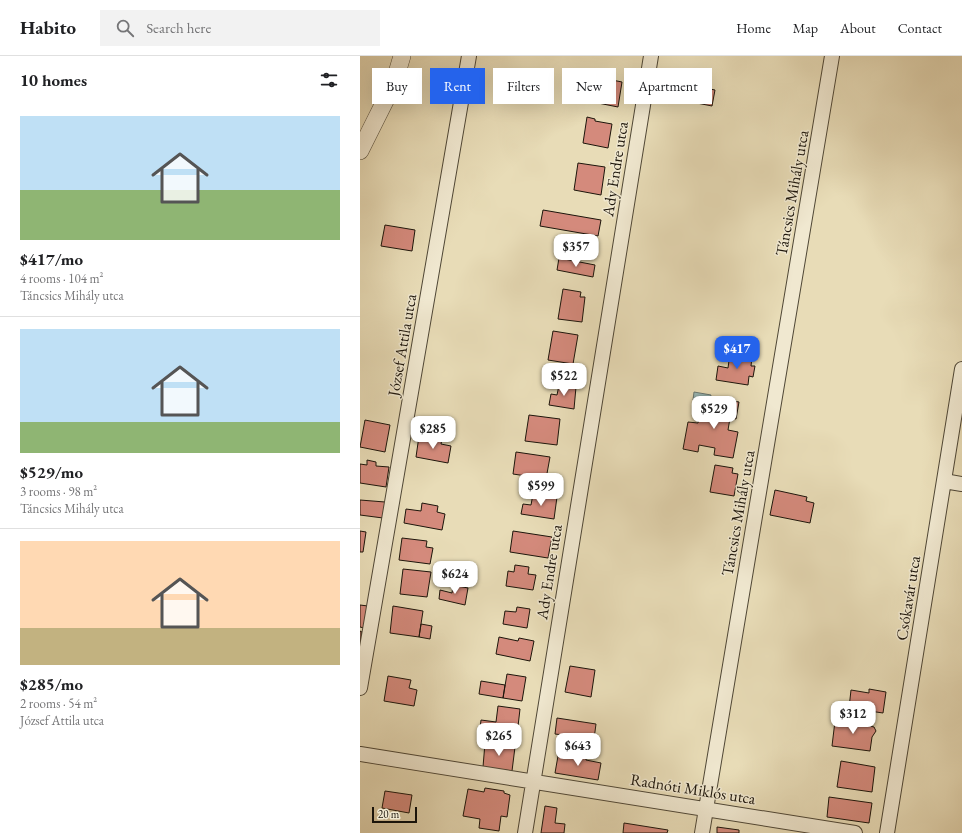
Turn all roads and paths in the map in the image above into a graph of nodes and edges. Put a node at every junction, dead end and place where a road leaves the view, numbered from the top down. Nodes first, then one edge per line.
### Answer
1 (402, 56) edge
2 (469, 56) edge
3 (651, 56) edge
4 (832, 56) edge
5 (360, 151) edge
6 (962, 369) edge
7 (944, 481) junction
8 (962, 484) edge
9 (360, 688) edge
10 (360, 754) edge
11 (533, 781) junction
12 (706, 808) junction
13 (525, 833) edge
14 (702, 833) edge
15 (855, 833) edge
16 (887, 833) edge

1 - 5 street
2 - 9 street, József Attila utca
3 - 11 street, Ady Endre utca
4 - 12 street, Táncsics Mihály utca
6 - 7 street, Csókavár utca
7 - 8 street
7 - 16 street, Csókavár utca
10 - 11 street, Radnóti Miklós utca
11 - 12 street, Radnóti Miklós utca
11 - 13 street, Ady Endre utca
12 - 14 street, Táncsics Mihály utca
12 - 15 street, Radnóti Miklós utca

